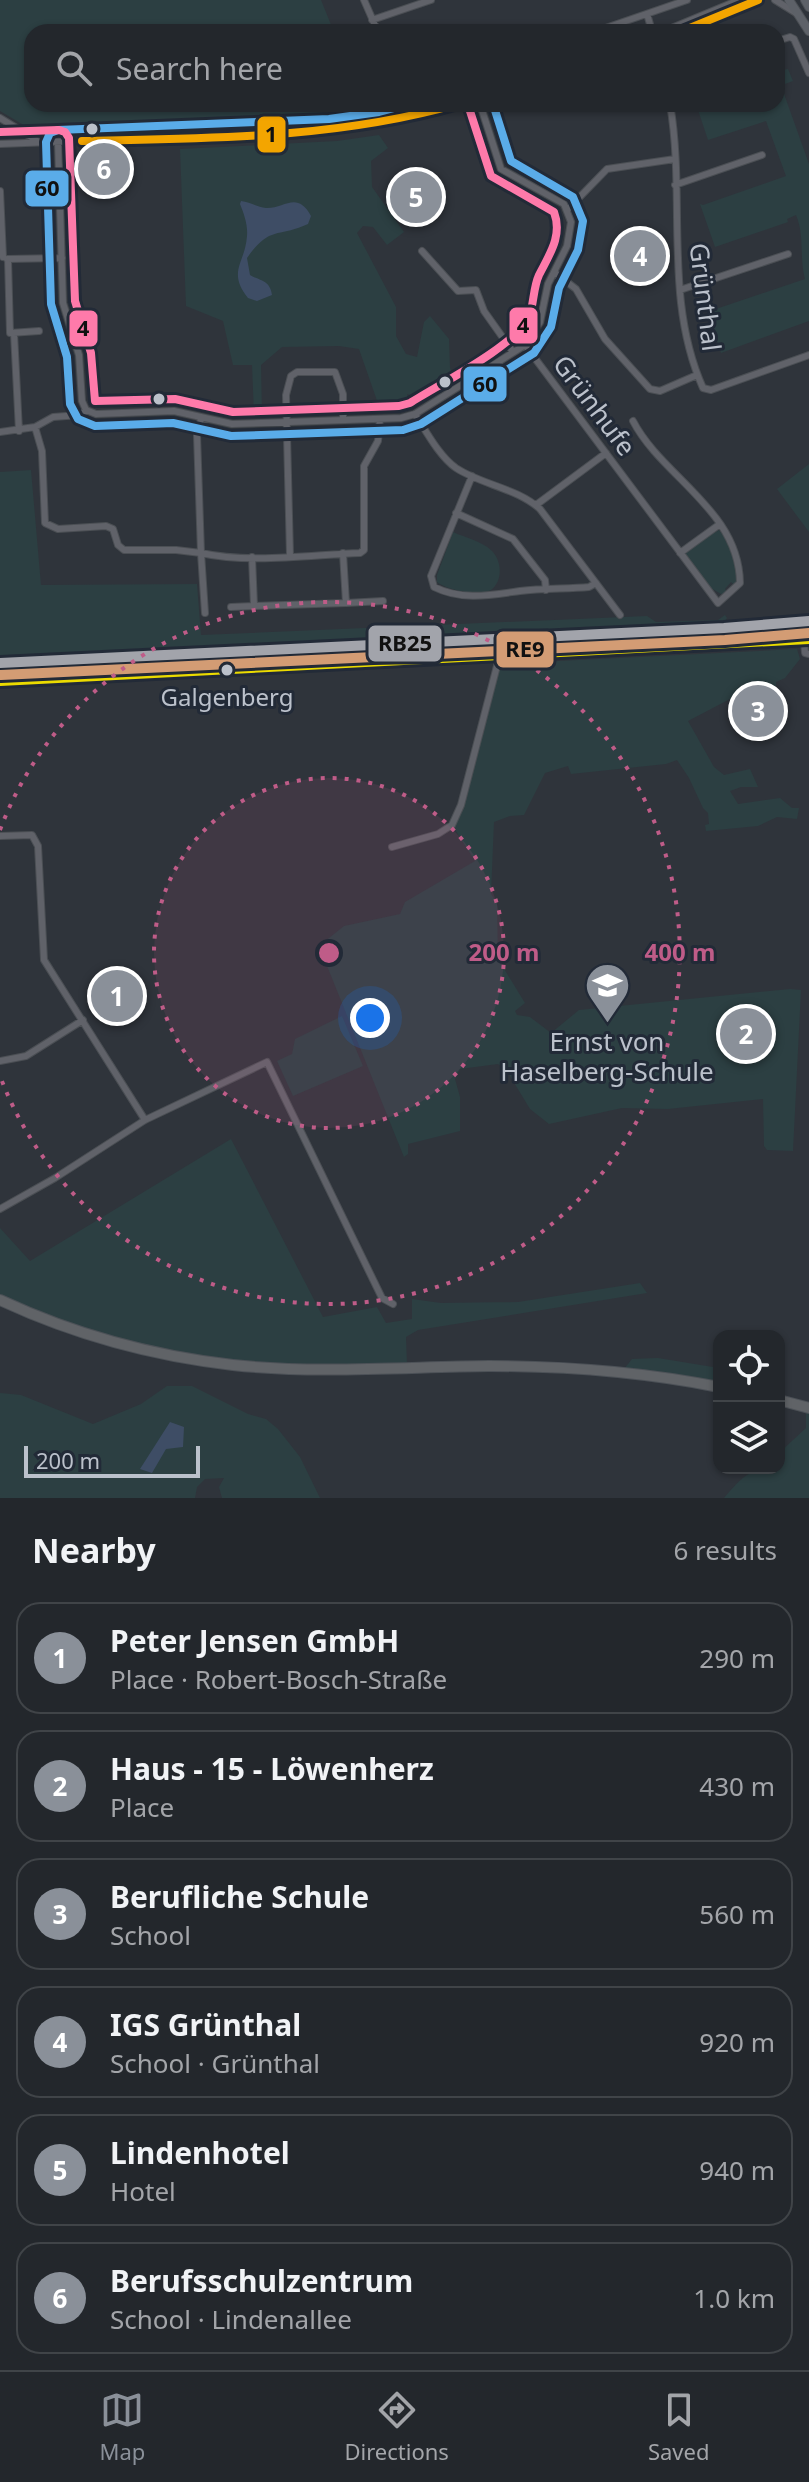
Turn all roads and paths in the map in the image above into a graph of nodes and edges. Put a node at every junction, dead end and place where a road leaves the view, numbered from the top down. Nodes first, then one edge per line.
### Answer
1 (364, 0) edge
2 (431, 0) edge
3 (687, 0) edge
4 (739, 0) edge
5 (758, 0) edge
6 (775, 0) edge
7 (789, 0) edge
8 (805, 0) edge
9 (809, 7) edge
10 (647, 14) junction
11 (797, 14) junction
12 (372, 20) junction
13 (374, 24) edge
14 (618, 24) edge
15 (649, 24) edge
16 (680, 24) edge
17 (700, 24) edge
18 (809, 31) edge
19 (785, 39) edge
20 (809, 73) edge
21 (422, 112) edge
22 (483, 112) edge
23 (671, 112) edge
24 (0, 118) edge
25 (39, 141) junction
26 (58, 142) junction
27 (0, 144) edge
28 (762, 155) dead end
29 (675, 159) junction
30 (675, 185) junction
31 (0, 191) edge
32 (568, 209) junction
33 (422, 251) dead end
34 (788, 254) dead end
35 (4, 258) edge
36 (62, 258) junction
37 (554, 272) junction
38 (680, 290) junction
39 (39, 331) dead end
40 (14, 333) junction
41 (525, 345) junction
42 (513, 352) junction
43 (809, 355) edge
44 (697, 375) junction
45 (86, 410) junction
46 (415, 414) junction
47 (201, 419) junction
48 (380, 419) junction
49 (343, 420) junction
50 (633, 421) dead end
51 (286, 422) junction
52 (35, 427) junction
53 (19, 431) junction
54 (0, 432) edge
55 (606, 453) junction
56 (472, 476) junction
57 (536, 505) junction
58 (456, 513) junction
59 (720, 524) junction
60 (201, 553) junction
61 (343, 553) junction
62 (680, 553) junction
63 (290, 556) junction
64 (252, 557) junction
65 (596, 583) junction
66 (546, 590) junction
67 (383, 601) dead end
68 (346, 603) junction
69 (254, 606) junction
70 (231, 607) dead end
71 (205, 613) dead end
72 (620, 615) dead end
73 (806, 640) edge
74 (541, 653) junction
75 (809, 654) edge
76 (0, 682) edge
77 (0, 836) edge
78 (392, 847) dead end
79 (83, 1020) junction
80 (0, 1061) edge
81 (145, 1120) junction
82 (0, 1209) edge
83 (0, 1300) edge
84 (393, 1304) dead end
85 (713, 1386) edge
86 (785, 1402) edge
87 (809, 1408) edge

1 - 12 street
2 - 12 street
3 - 10 street
4 - 16 street
5 - 17 street
6 - 11 street
7 - 11 main road
8 - 9 main road
10 - 14 street
10 - 15 street
11 - 18 main road
12 - 13 street
19 - 20 street
21 - 26 street
22 - 32 street
23 - 29 street, Grünthal
24 - 25 street
25 - 26 street
25 - 27 street
26 - 36 street
28 - 30 street
29 - 30 street, Grünthal
29 - 32 street
30 - 38 street, Grünthal
31 - 35 street
32 - 37 street, Grünhufe
33 - 42 street
34 - 38 street
35 - 36 street
35 - 40 street
36 - 45 street
37 - 41 street, Grünhufe
37 - 44 street, Grünhufe
38 - 44 street, Grünthal
39 - 40 street
40 - 53 street
41 - 42 street
41 - 55 street, Grünhufe
42 - 46 street
43 - 44 street, Grünthal
45 - 47 street
45 - 52 street
46 - 48 street
46 - 56 street
47 - 51 street
47 - 60 street
48 - 49 street
48 - 61 street
49 - 51 street
49 - 51 street
50 - 59 street, Grünhufe
51 - 63 street
52 - 53 street
52 - 60 street
53 - 54 street
55 - 57 street
55 - 62 street, Grünhufe
56 - 57 street
56 - 58 street
57 - 65 street
58 - 66 street
58 - 66 street
59 - 62 street
59 - 62 street, Grünhufe
60 - 64 street
60 - 71 street
61 - 63 street
61 - 68 street
63 - 64 street
64 - 69 street
65 - 66 street
65 - 72 street
67 - 68 street
68 - 69 street
69 - 70 street
73 - 74 main road
73 - 75 street
74 - 76 main road
74 - 78 street
77 - 79 street
79 - 80 street
79 - 81 street
81 - 82 street
81 - 84 street
83 - 85 highway
86 - 87 highway

